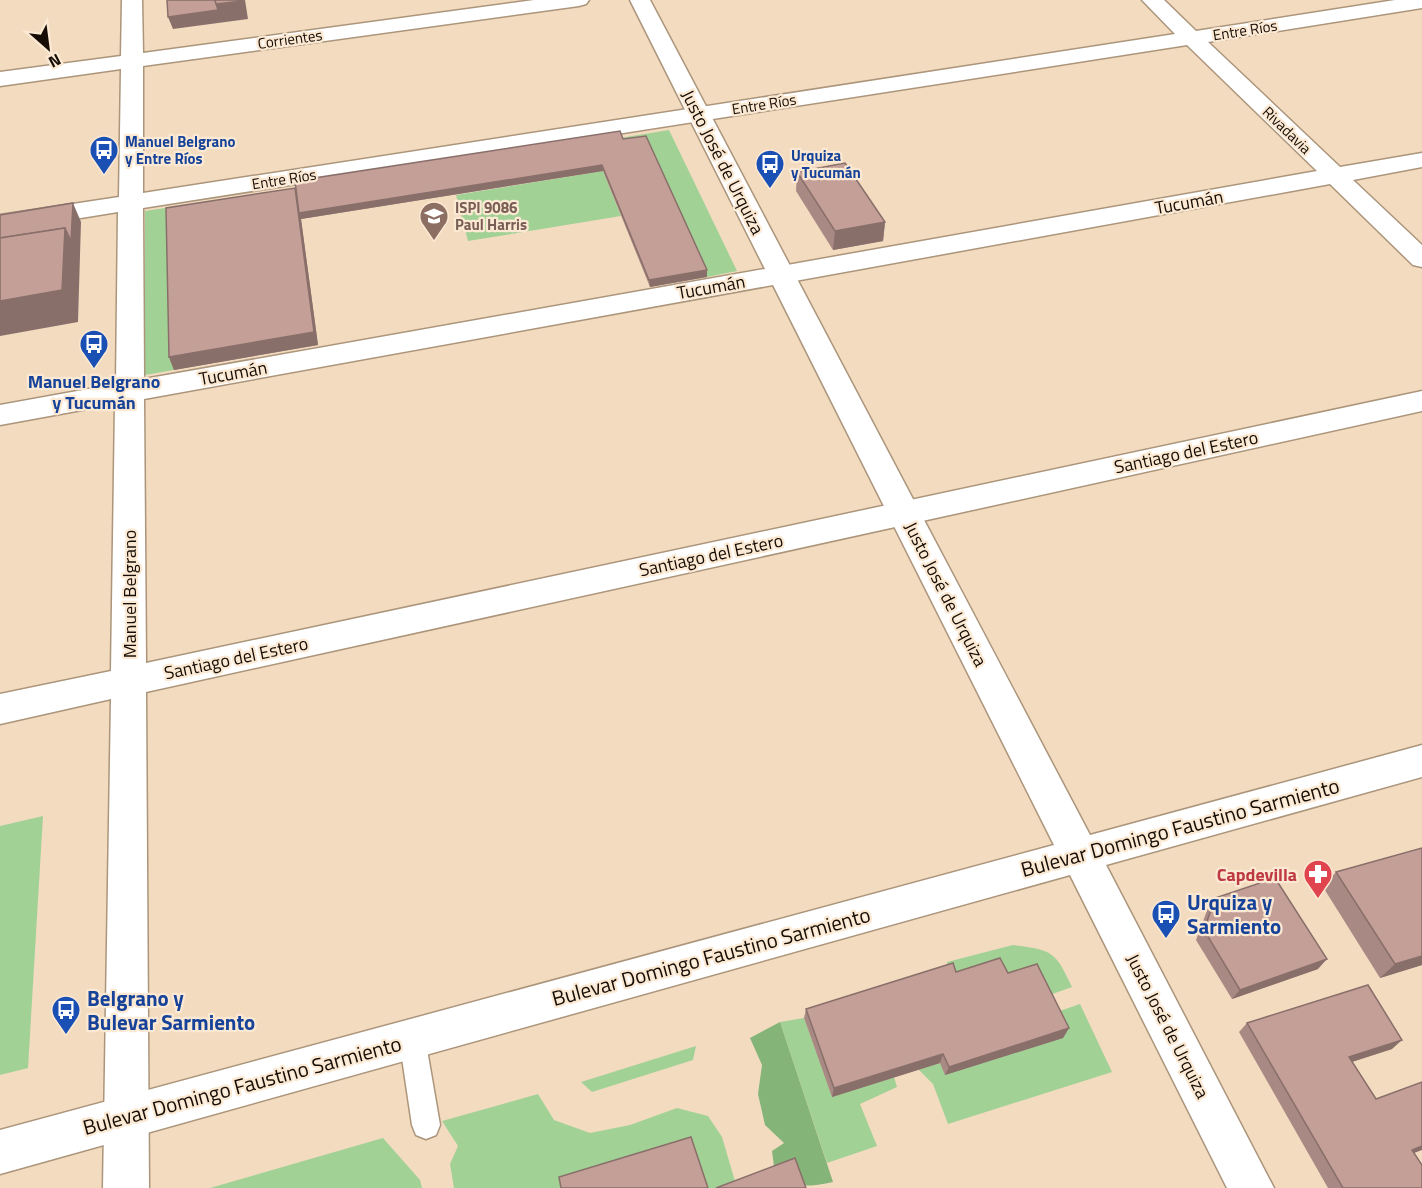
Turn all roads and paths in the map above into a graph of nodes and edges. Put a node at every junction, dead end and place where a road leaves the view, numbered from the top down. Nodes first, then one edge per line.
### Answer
1 (132, 0) edge
2 (579, 0) edge
3 (640, 0) edge
4 (1152, 0) edge
5 (1422, 2) edge
6 (1191, 38) junction
7 (132, 61) junction
8 (0, 79) edge
9 (699, 114) junction
10 (1422, 160) edge
11 (1335, 176) junction
12 (131, 202) junction
13 (0, 222) edge
14 (1422, 259) edge
15 (781, 275) junction
16 (130, 392) junction
17 (1422, 401) edge
18 (0, 415) edge
19 (904, 513) junction
20 (128, 681) junction
21 (0, 709) edge
22 (1422, 761) edge
23 (1080, 855) junction
24 (412, 1038) junction
25 (126, 1117) junction
26 (426, 1125) dead end
27 (0, 1152) edge
28 (126, 1188) edge
29 (1251, 1188) edge

1 - 7 street, Manuel Belgrano
2 - 7 street, Corrientes
3 - 9 street, Justo José de Urquiza
4 - 6 street, Rivadavia
5 - 6 street, Entre Ríos
6 - 9 street, Entre Ríos
6 - 11 street, Rivadavia
7 - 8 street, Corrientes
7 - 12 street, Manuel Belgrano
9 - 12 street, Entre Ríos
9 - 15 street, Justo José de Urquiza
10 - 11 street, Tucumán
11 - 14 street, Rivadavia
11 - 15 street, Tucumán
12 - 13 street, Entre Ríos
12 - 16 street, Manuel Belgrano
15 - 16 street, Tucumán
15 - 19 street, Justo José de Urquiza
16 - 18 street, Tucumán
16 - 20 street, Manuel Belgrano
17 - 19 street, Santiago del Estero
19 - 20 street, Santiago del Estero
19 - 23 street, Justo José de Urquiza
20 - 21 street, Santiago del Estero
20 - 25 street, Manuel Belgrano
22 - 23 street, Bulevar Domingo Faustino Sarmiento
23 - 24 street, Bulevar Domingo Faustino Sarmiento
23 - 29 street, Justo José de Urquiza
24 - 25 street, Bulevar Domingo Faustino Sarmiento
24 - 26 lane
25 - 27 street, Bulevar Domingo Faustino Sarmiento
25 - 28 street, Manuel Belgrano

